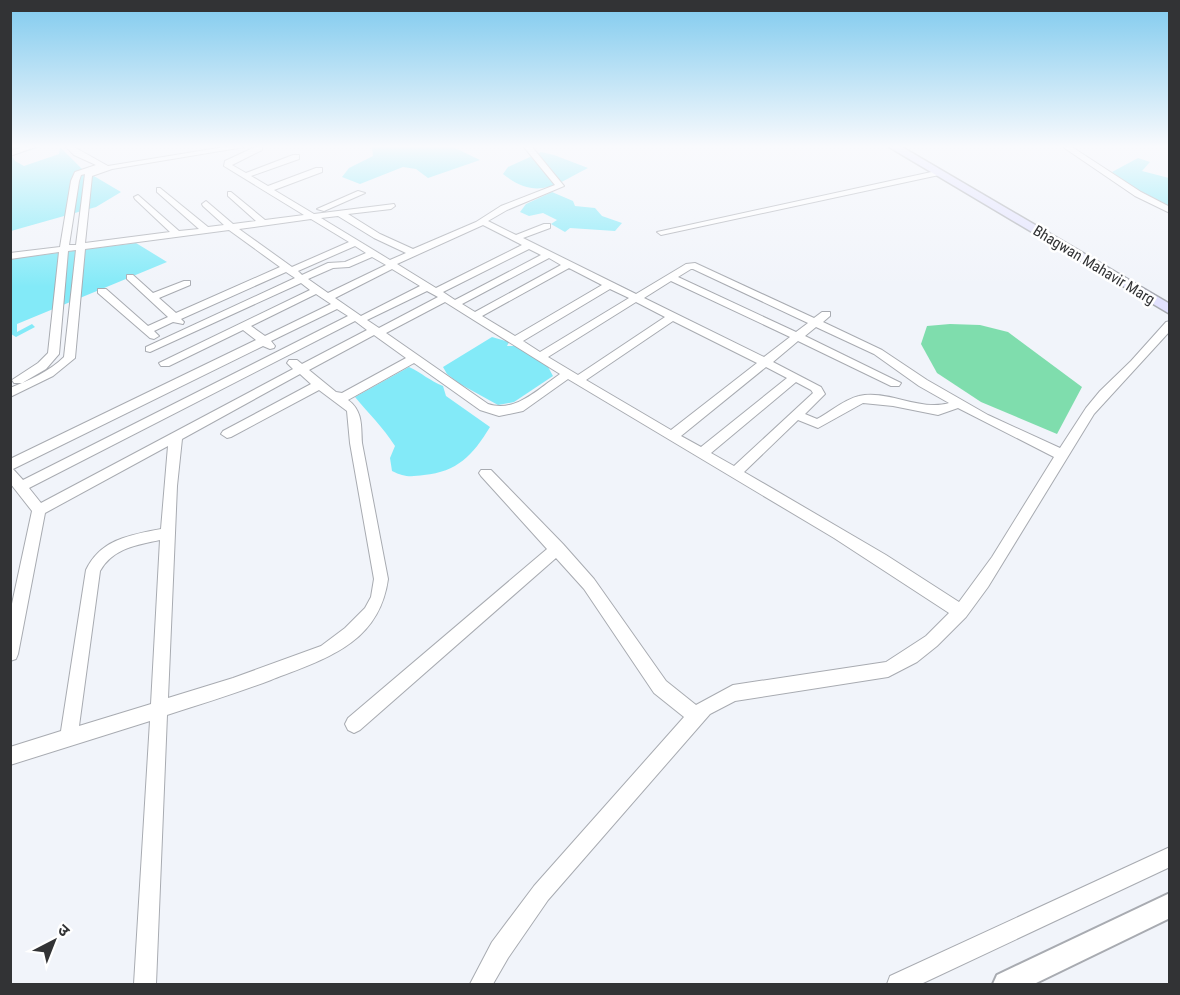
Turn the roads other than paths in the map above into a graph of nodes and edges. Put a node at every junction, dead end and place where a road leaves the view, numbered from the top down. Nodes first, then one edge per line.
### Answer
1 (73, 193) edge
2 (86, 193) edge
3 (164, 193) edge
4 (276, 193) edge
5 (541, 193) edge
6 (862, 193) edge
7 (971, 193) edge
8 (986, 193) edge
9 (1137, 193) edge
10 (231, 194) dead end
11 (361, 194) dead end
12 (138, 197) dead end
13 (206, 204) dead end
14 (391, 206) dead end
15 (1170, 211) edge
16 (338, 212) junction
17 (312, 215) junction
18 (262, 222) junction
19 (480, 222) junction
20 (547, 226) dead end
21 (231, 227) junction
22 (207, 231) junction
23 (661, 232) dead end
24 (178, 235) junction
25 (516, 238) junction
26 (355, 243) junction
27 (529, 245) junction
28 (79, 247) junction
29 (64, 249) junction
30 (373, 253) junction
31 (414, 253) junction
32 (548, 255) junction
33 (10, 256) edge
34 (392, 264) junction
35 (568, 265) junction
36 (289, 270) junction
37 (671, 277) junction
38 (130, 278) dead end
39 (302, 279) junction
40 (187, 283) dead end
41 (608, 286) junction
42 (317, 290) junction
43 (102, 291) dead end
44 (442, 294) junction
45 (152, 297) junction
46 (634, 299) junction
47 (332, 301) junction
48 (1170, 301) edge
49 (1170, 310) edge
50 (826, 314) dead end
51 (477, 315) junction
52 (672, 317) junction
53 (174, 318) junction
54 (357, 318) junction
55 (816, 322) junction
56 (1170, 324) edge
57 (244, 325) junction
58 (147, 330) junction
59 (189, 331) junction
60 (376, 331) junction
61 (800, 336) junction
62 (517, 340) junction
63 (264, 341) junction
64 (162, 343) junction
65 (150, 349) dead end
66 (281, 354) junction
67 (541, 356) junction
68 (414, 358) junction
69 (763, 362) junction
70 (165, 363) dead end
71 (299, 368) junction
72 (908, 372) junction
73 (574, 376) junction
74 (795, 377) junction
75 (10, 383) edge
76 (895, 383) junction
77 (320, 384) junction
78 (10, 393) edge
79 (337, 397) junction
80 (893, 402) junction
81 (959, 404) junction
82 (797, 415) junction
83 (226, 434) dead end
84 (176, 436) junction
85 (672, 436) junction
86 (702, 454) junction
87 (1062, 455) junction
88 (10, 465) edge
89 (486, 472) dead end
90 (10, 473) edge
91 (735, 473) junction
92 (22, 486) junction
93 (39, 510) junction
94 (167, 533) junction
95 (558, 548) junction
96 (961, 612) junction
97 (10, 654) edge
98 (158, 708) junction
99 (696, 716) junction
100 (354, 724) dead end
101 (69, 737) junction
102 (10, 756) edge
103 (1170, 857) edge
104 (1170, 905) edge
105 (145, 984) edge
106 (481, 984) edge
107 (897, 984) edge
108 (1006, 984) edge

1 - 29 street
2 - 28 street
3 - 22 street
4 - 17 street
5 - 19 street
6 - 23 street
7 - 49 main road, Bhagwan Mahavir Marg
8 - 48 main road, Bhagwan Mahavir Marg
9 - 15 street
10 - 18 street
11 - 17 street
12 - 24 street
13 - 21 street
14 - 16 street
16 - 17 street
16 - 31 street
17 - 18 street
17 - 26 street
18 - 21 street
19 - 25 street
19 - 31 street
20 - 25 street
21 - 22 street
21 - 36 street
22 - 24 street
24 - 28 street
25 - 27 street
26 - 30 street
26 - 36 street
27 - 32 street
27 - 44 street
28 - 29 street
28 - 78 street
29 - 33 street
29 - 75 street
30 - 34 street
30 - 39 street
31 - 34 street
32 - 35 street
32 - 44 street
34 - 44 street
34 - 47 street
35 - 41 street
35 - 51 street
36 - 39 street
36 - 53 street
37 - 46 street
37 - 55 street
37 - 61 street
38 - 45 street
39 - 42 street
39 - 59 street
40 - 45 street
41 - 46 street
41 - 62 street
42 - 47 street
42 - 57 street
43 - 58 street
44 - 51 street
44 - 54 street
44 - 60 street
45 - 53 street
46 - 52 street
46 - 67 street
47 - 54 street
47 - 63 street
50 - 55 street
51 - 62 street
52 - 69 street
52 - 73 street
53 - 58 street
53 - 59 street
54 - 60 street
54 - 66 street
55 - 61 street
55 - 72 street
56 - 87 street
57 - 63 street
57 - 70 street
58 - 64 street
59 - 64 street
60 - 68 street
60 - 71 street
61 - 69 street
61 - 76 street
62 - 67 street
63 - 66 street
63 - 88 street
64 - 65 street
66 - 71 street
66 - 92 street
67 - 73 street
68 - 73 street
68 - 79 street
69 - 74 street
69 - 85 street
71 - 77 street
71 - 84 street
72 - 76 street
72 - 81 street
73 - 85 street
74 - 82 street
74 - 86 street
76 - 80 street
77 - 79 street
77 - 83 street
79 - 98 street
80 - 81 street
80 - 82 street
81 - 87 street
82 - 91 street
84 - 93 street
84 - 94 street
85 - 86 street
86 - 91 street
87 - 96 street
89 - 95 street
90 - 92 street
91 - 96 street
92 - 93 street
93 - 97 street
94 - 98 street
94 - 101 street
95 - 99 street
95 - 100 street
96 - 99 street
98 - 101 street
98 - 105 street
99 - 106 street
101 - 102 street
103 - 107 street
104 - 108 street

